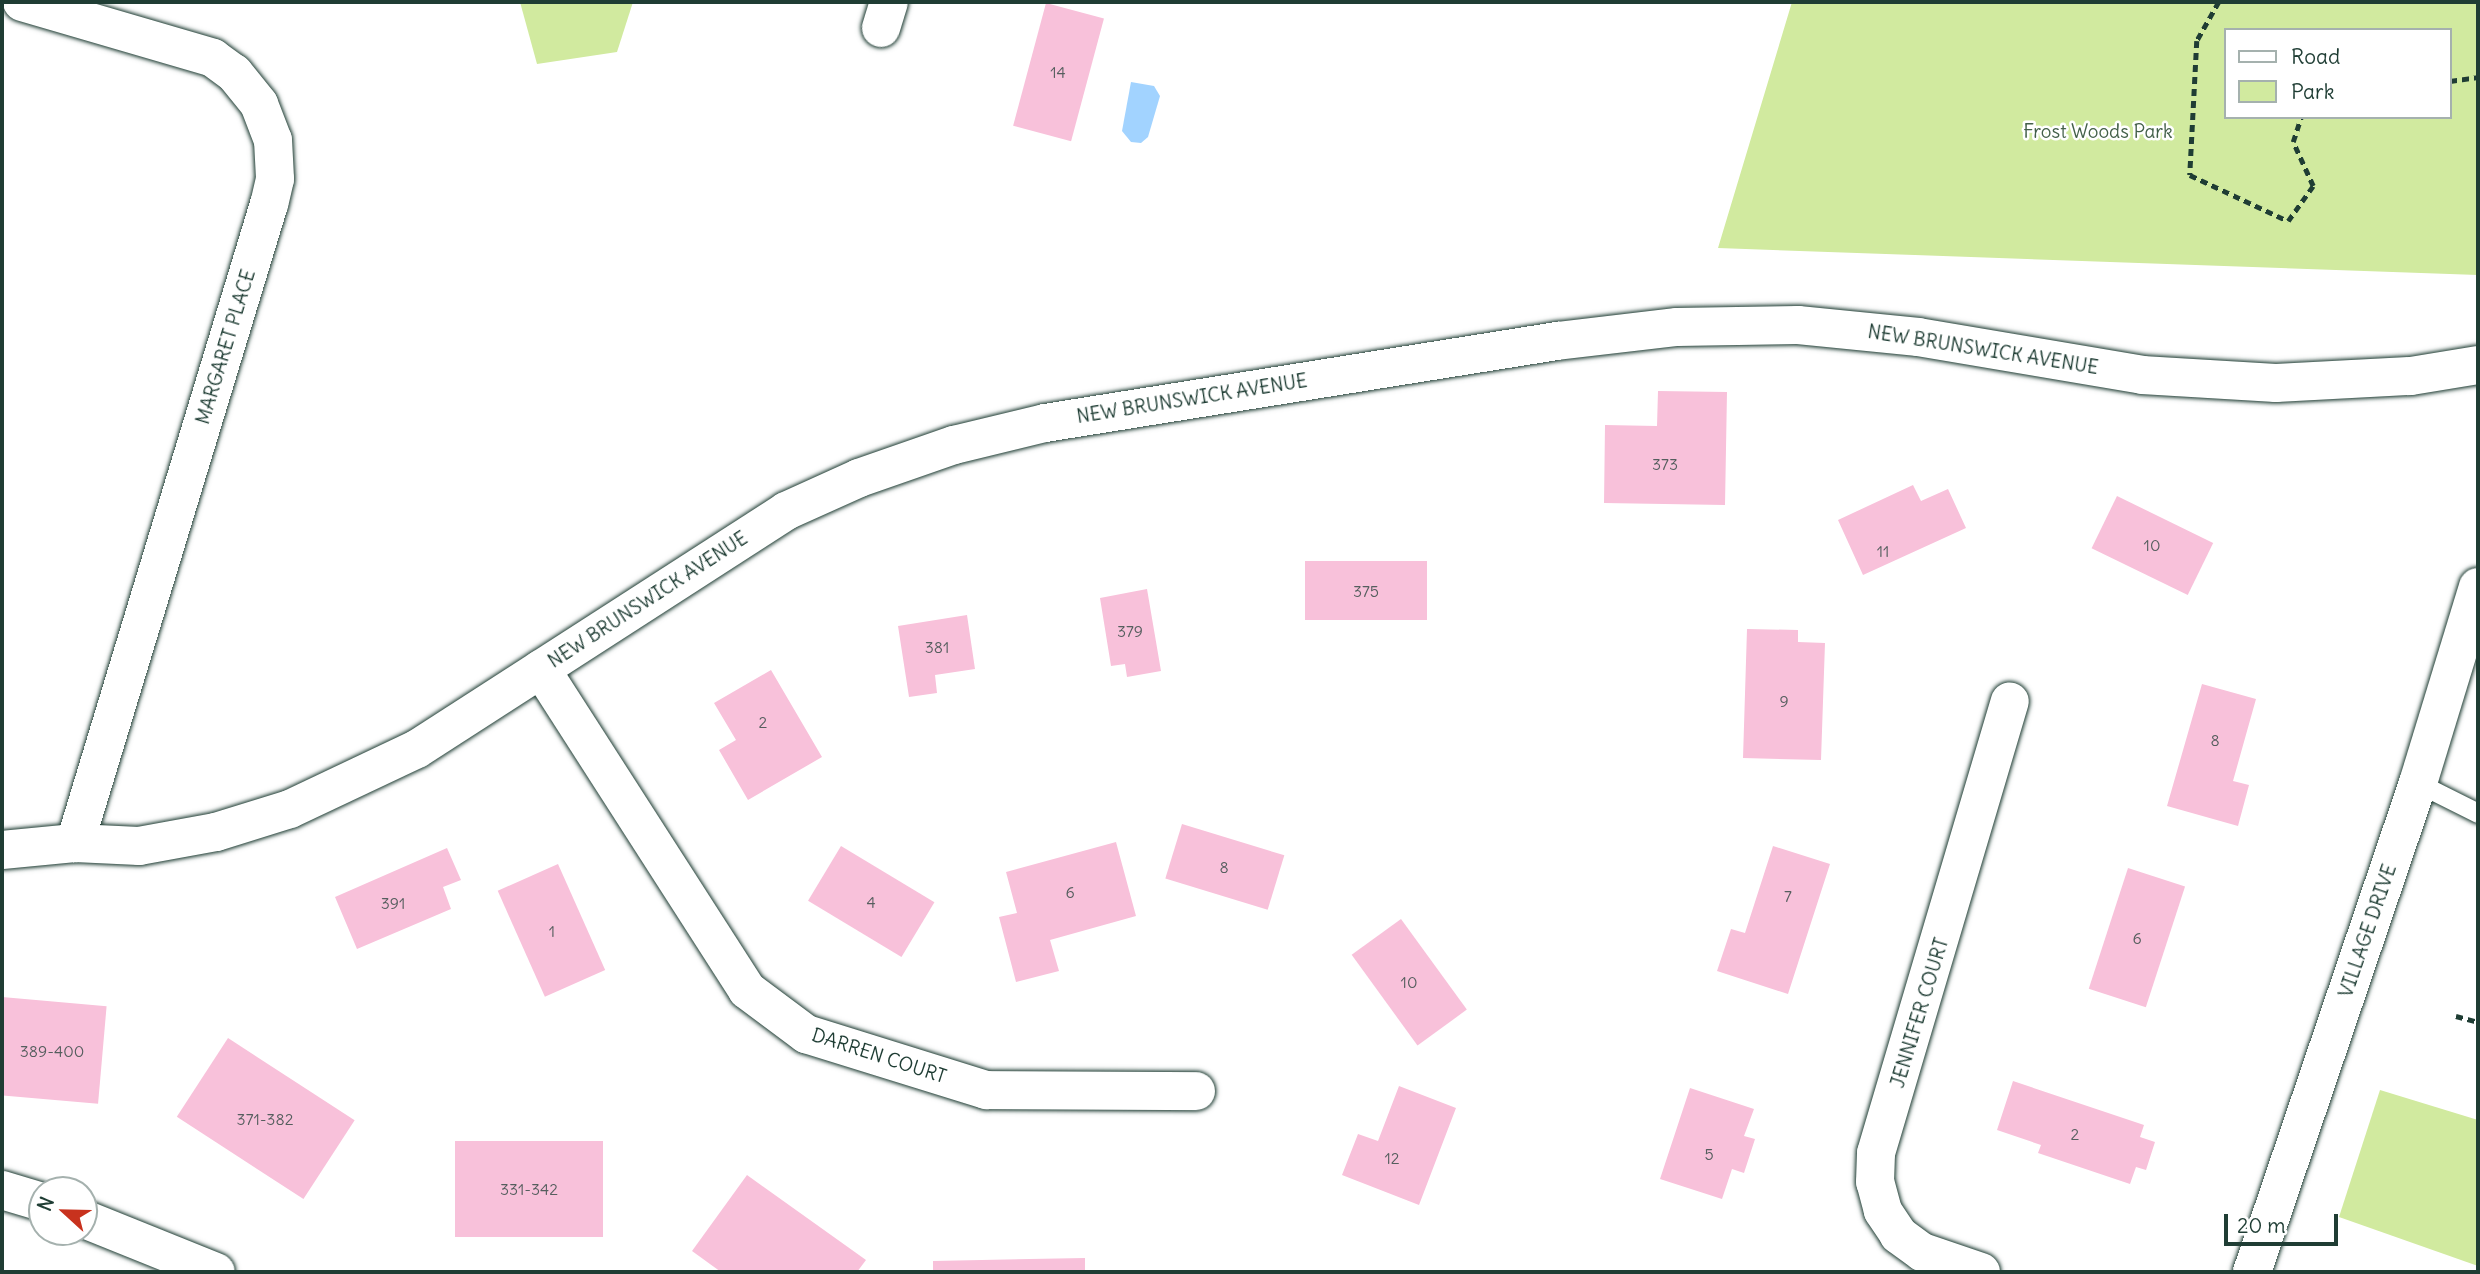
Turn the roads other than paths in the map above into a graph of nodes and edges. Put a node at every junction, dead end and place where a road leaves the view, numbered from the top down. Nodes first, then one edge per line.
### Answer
1 (22, 2) edge
2 (2478, 365) edge
3 (2478, 587) edge
4 (541, 669) junction
5 (2010, 701) dead end
6 (2418, 783) junction
7 (2478, 813) edge
8 (75, 843) junction
9 (2, 850) edge
10 (1196, 1091) dead end
11 (2, 1189) edge
12 (28, 1197) edge
13 (98, 1225) edge
14 (216, 1272) edge
15 (1981, 1272) edge
16 (2252, 1272) edge

1 - 8 street, MARGARET PLACE
2 - 4 street, NEW BRUNSWICK AVENUE
3 - 6 street, VILLAGE DRIVE
4 - 8 street, NEW BRUNSWICK AVENUE
4 - 10 street, DARREN COURT
5 - 15 street, JENNIFER COURT
6 - 7 lane
6 - 16 street, VILLAGE DRIVE
8 - 9 street, NEW BRUNSWICK AVENUE
11 - 12 street
13 - 14 street

